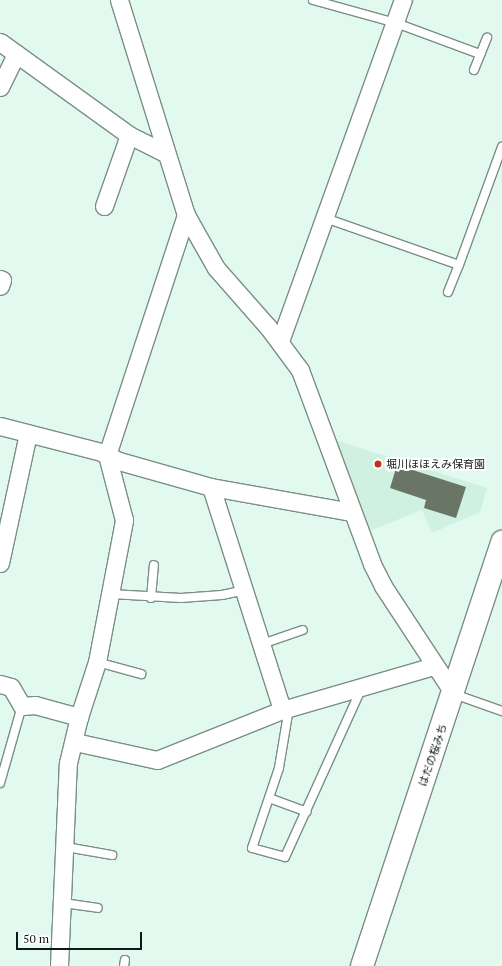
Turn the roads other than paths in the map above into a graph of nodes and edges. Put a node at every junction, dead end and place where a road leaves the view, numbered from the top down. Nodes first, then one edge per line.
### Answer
1 (119, 0) edge
2 (313, 0) edge
3 (403, 0) edge
4 (396, 23) junction
5 (487, 37) dead end
6 (0, 42) edge
7 (16, 54) junction
8 (480, 54) junction
9 (474, 70) dead end
10 (0, 87) edge
11 (129, 135) junction
12 (502, 148) edge
13 (165, 153) junction
14 (104, 206) dead end
15 (186, 215) junction
16 (326, 218) junction
17 (459, 264) junction
18 (0, 279) edge
19 (0, 286) edge
20 (448, 292) dead end
21 (280, 341) junction
22 (0, 426) edge
23 (28, 434) junction
24 (107, 455) junction
25 (211, 486) junction
26 (351, 512) junction
27 (502, 542) edge
28 (0, 563) edge
29 (154, 565) dead end
30 (245, 590) junction
31 (111, 594) junction
32 (151, 598) junction
33 (303, 630) dead end
34 (262, 644) junction
35 (97, 662) junction
36 (433, 666) junction
37 (140, 674) dead end
38 (0, 684) edge
39 (364, 684) junction
40 (454, 694) junction
41 (22, 706) junction
42 (286, 709) junction
43 (502, 711) edge
44 (79, 717) junction
45 (75, 742) junction
46 (0, 783) edge
47 (269, 798) junction
48 (307, 812) junction
49 (66, 847) junction
50 (112, 855) dead end
51 (63, 903) junction
52 (98, 908) dead end
53 (59, 966) edge
54 (362, 966) edge

1 - 13 street
2 - 4 lane
3 - 4 street
4 - 8 lane
4 - 16 street
5 - 8 lane
6 - 7 street
7 - 10 street
7 - 11 street
8 - 9 lane
11 - 13 street
11 - 14 street
12 - 17 lane
13 - 15 street
15 - 21 street
15 - 24 street
16 - 17 lane
16 - 21 street
17 - 20 lane
18 - 19 street
21 - 26 street
22 - 23 street
23 - 24 street
23 - 28 street
24 - 25 street
24 - 31 street
25 - 26 street
25 - 30 street
26 - 36 street
27 - 40 street, はだの桜みち
29 - 32 lane
30 - 32 lane
30 - 34 street
31 - 32 lane
31 - 35 street
33 - 34 lane
34 - 42 street
35 - 37 lane
35 - 44 street
36 - 39 street
36 - 40 street
38 - 41 street
39 - 42 street
39 - 48 lane
40 - 43 lane
40 - 54 street, はだの桜みち
41 - 44 street
41 - 46 lane
42 - 45 street
42 - 47 lane
44 - 45 street
45 - 49 street
47 - 48 lane
47 - 48 lane
49 - 50 lane
49 - 51 street
51 - 52 lane
51 - 53 street

